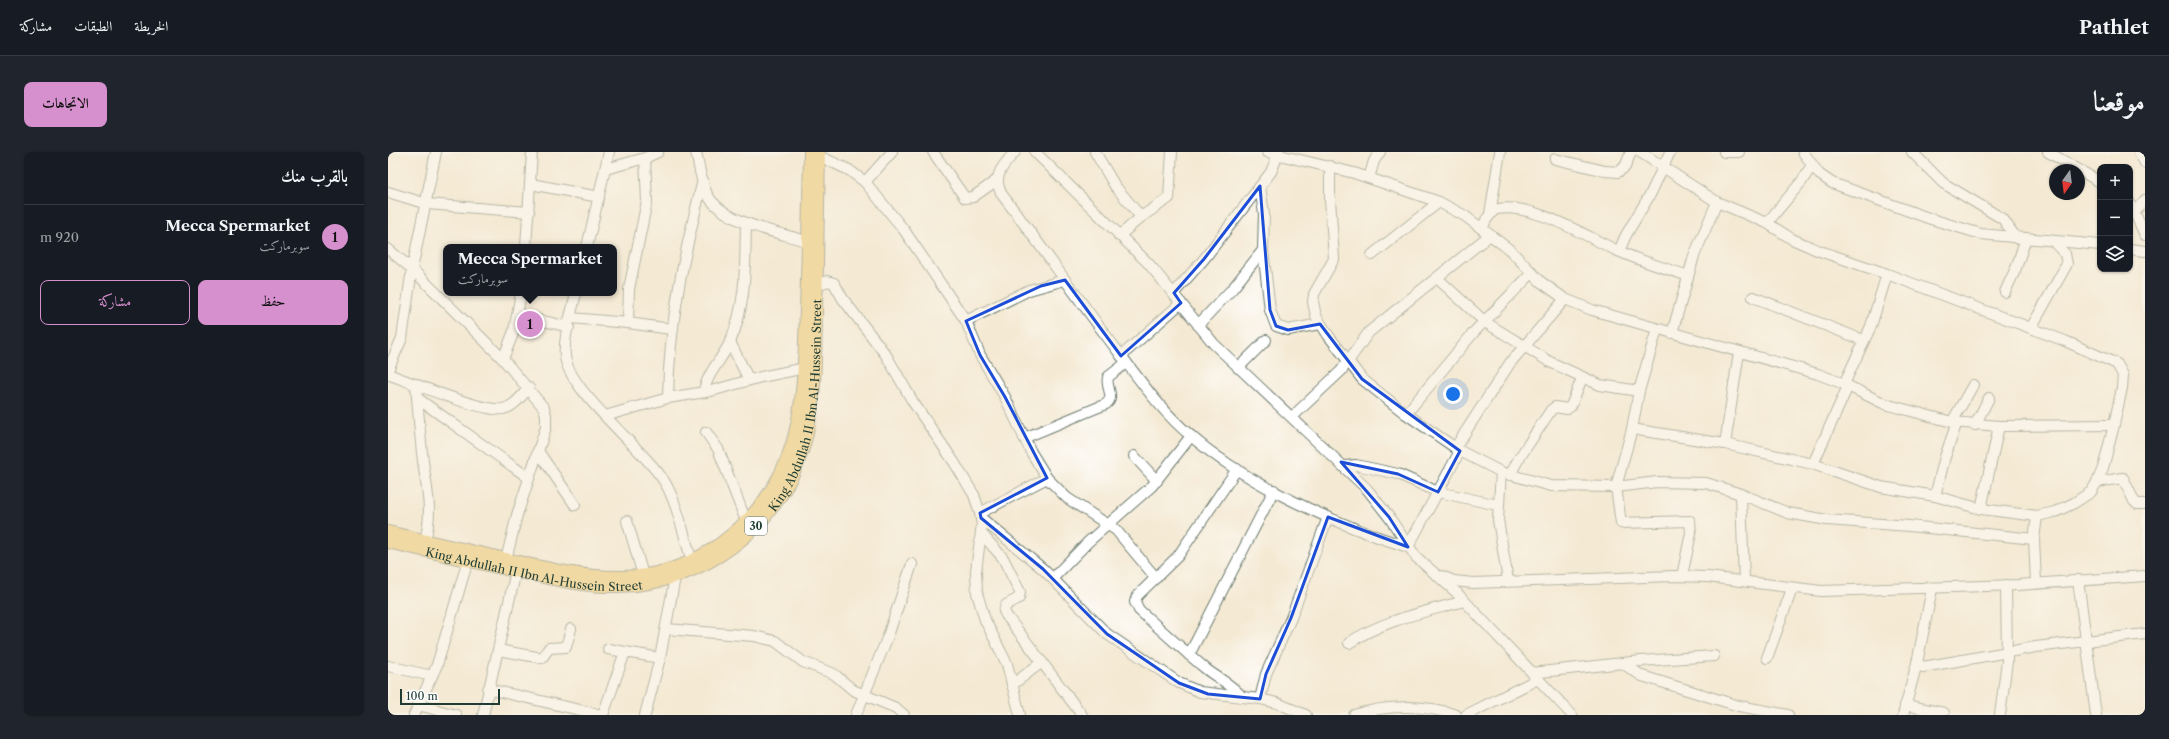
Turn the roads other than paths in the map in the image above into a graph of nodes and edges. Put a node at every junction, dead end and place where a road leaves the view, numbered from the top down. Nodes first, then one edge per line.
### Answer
1 (436, 152) edge
2 (532, 152) edge
3 (609, 152) edge
4 (658, 152) edge
5 (696, 152) edge
6 (892, 152) edge
7 (933, 152) edge
8 (1015, 152) edge
9 (1035, 152) edge
10 (1095, 152) edge
11 (1172, 152) edge
12 (1267, 152) edge
13 (1380, 152) edge
14 (1500, 152) edge
15 (1630, 152) edge
16 (1641, 152) edge
17 (1670, 152) edge
18 (1724, 152) edge
19 (1739, 152) edge
20 (1803, 152) edge
21 (1912, 152) edge
22 (2138, 152) edge
23 (816, 153) edge
24 (2051, 153) edge
25 (1279, 154) edge
26 (645, 158) junction
27 (1555, 159) dead end
28 (2145, 163) edge
29 (1812, 165) junction
30 (1330, 166) junction
31 (1662, 168) junction
32 (606, 169) junction
33 (1369, 178) junction
34 (703, 180) junction
35 (997, 180) junction
36 (2097, 180) edge
37 (865, 182) junction
38 (531, 184) junction
39 (1260, 186) junction
40 (388, 192) edge
41 (599, 197) junction
42 (2145, 200) edge
43 (1440, 202) junction
44 (1717, 202) junction
45 (427, 204) junction
46 (2133, 207) edge
47 (530, 212) junction
48 (1490, 214) junction
49 (1141, 217) junction
50 (746, 223) junction
51 (1767, 223) junction
52 (1486, 232) junction
53 (2145, 235) edge
54 (1119, 236) junction
55 (2021, 238) junction
56 (2053, 241) junction
57 (809, 242) junction
58 (526, 244) edge
59 (588, 244) edge
60 (2097, 245) edge
61 (388, 249) edge
62 (2133, 249) edge
63 (1263, 250) junction
64 (1619, 251) junction
65 (2145, 251) edge
66 (1372, 255) dead end
67 (412, 269) junction
68 (1532, 273) junction
69 (1887, 274) junction
70 (1688, 276) junction
71 (1437, 278) junction
72 (1065, 280) junction
73 (817, 286) junction
74 (2005, 292) dead end
75 (1174, 293) junction
76 (521, 296) edge
77 (575, 296) edge
78 (1753, 297) dead end
79 (1565, 299) junction
80 (1181, 303) junction
81 (518, 315) junction
82 (966, 321) junction
83 (1485, 322) junction
84 (570, 323) junction
85 (628, 323) junction
86 (1320, 324) junction
87 (1198, 326) junction
88 (2031, 328) junction
89 (672, 329) junction
90 (1657, 329) junction
91 (1672, 333) junction
92 (1266, 340) dead end
93 (1864, 340) junction
94 (730, 342) junction
95 (1525, 346) junction
96 (1739, 352) junction
97 (503, 359) junction
98 (1123, 359) junction
99 (1348, 362) junction
100 (805, 368) junction
101 (1238, 368) junction
102 (388, 370) edge
103 (388, 374) edge
104 (1582, 378) junction
105 (749, 380) junction
106 (416, 384) junction
107 (1846, 385) junction
108 (1973, 385) dead end
109 (529, 388) junction
110 (704, 390) junction
111 (1639, 391) junction
112 (417, 398) junction
113 (668, 398) junction
114 (1989, 398) dead end
115 (1406, 414) junction
116 (605, 416) junction
117 (1292, 417) junction
118 (1954, 422) junction
119 (1975, 424) junction
120 (2114, 425) junction
121 (1999, 426) junction
122 (1632, 429) junction
123 (706, 432) dead end
124 (1190, 436) junction
125 (1024, 438) junction
126 (1725, 444) junction
127 (1458, 449) junction
128 (538, 450) junction
129 (1134, 456) dead end
130 (1813, 464) junction
131 (1345, 466) junction
132 (1237, 469) junction
133 (1506, 474) junction
134 (529, 478) junction
135 (1047, 478) junction
136 (1158, 481) junction
137 (2097, 482) junction
138 (1616, 487) junction
139 (1274, 490) junction
140 (1438, 492) junction
141 (1741, 494) junction
142 (1935, 496) junction
143 (2145, 504) edge
144 (1498, 505) junction
145 (576, 506) dead end
146 (1981, 509) junction
147 (981, 516) junction
148 (2037, 516) junction
149 (1328, 517) junction
150 (627, 521) dead end
151 (746, 521) junction
152 (1108, 524) junction
153 (388, 532) edge
154 (981, 533) junction
155 (2034, 539) junction
156 (425, 541) junction
157 (388, 542) edge
158 (1408, 547) junction
159 (468, 560) junction
160 (506, 560) junction
161 (692, 561) junction
162 (912, 564) dead end
163 (516, 571) junction
164 (543, 572) junction
165 (643, 575) junction
166 (1438, 575) junction
167 (1682, 576) junction
168 (2145, 576) edge
169 (676, 577) junction
170 (1053, 578) junction
171 (1156, 578) junction
172 (2078, 580) junction
173 (1508, 581) junction
174 (1744, 581) junction
175 (2036, 583) junction
176 (2006, 586) junction
177 (1792, 589) junction
178 (1932, 589) junction
179 (1464, 601) junction
180 (571, 629) dead end
181 (666, 629) junction
182 (2145, 634) edge
183 (2086, 641) junction
184 (1349, 643) dead end
185 (608, 649) dead end
186 (498, 650) junction
187 (625, 652) junction
188 (2007, 652) junction
189 (1189, 655) junction
190 (1714, 656) dead end
191 (660, 658) junction
192 (1767, 658) dead end
193 (1042, 662) junction
194 (1622, 663) junction
195 (1917, 663) junction
196 (388, 666) edge
197 (432, 676) junction
198 (1535, 676) junction
199 (1012, 685) junction
200 (488, 689) junction
201 (862, 695) junction
202 (1242, 697) junction
203 (1260, 699) junction
204 (418, 705) junction
205 (1904, 710) edge
206 (1738, 711) edge
207 (1944, 713) dead end
208 (414, 715) edge
209 (456, 715) edge
210 (483, 715) edge
211 (603, 715) edge
212 (644, 715) edge
213 (856, 715) edge
214 (904, 715) edge
215 (1020, 715) edge
216 (1082, 715) edge
217 (1306, 715) edge
218 (1354, 715) edge
219 (1456, 715) edge
220 (1466, 715) edge
221 (1572, 715) edge
222 (1788, 715) edge
223 (2000, 715) edge
224 (2096, 715) edge

1 - 45 street
2 - 38 street
3 - 32 street
4 - 26 street
5 - 34 street
6 - 37 street
7 - 35 street
8 - 35 street
9 - 54 street
10 - 49 street
11 - 49 street
12 - 25 street
13 - 33 street
14 - 48 street
15 - 27 street
16 - 31 street
17 - 31 street
18 - 19 street
20 - 29 street
21 - 55 street
22 - 28 street
23 - 37 street
23 - 57 main road, King Abdullah II Ibn Al-Hussein Street / 30
23 - 73 main road, King Abdullah II Ibn Al-Hussein Street / 30
24 - 36 street
25 - 30 street
25 - 39 street
26 - 32 street
26 - 85 street
29 - 51 street
29 - 55 street
30 - 33 street
30 - 86 street
31 - 44 street
31 - 64 street
32 - 41 street
33 - 43 street
34 - 50 street
34 - 89 street
35 - 72 street
37 - 82 street
38 - 41 street
38 - 47 street
39 - 63 street
39 - 75 street
40 - 45 street
41 - 59 street
42 - 46 street
43 - 52 street
43 - 66 street
44 - 51 street
44 - 70 street
45 - 47 street
45 - 67 street
46 - 53 street
47 - 58 street
48 - 52 street
48 - 64 street
49 - 54 street
50 - 57 street
50 - 94 street
51 - 69 street
52 - 68 street
52 - 71 street
54 - 75 street
55 - 56 street
55 - 74 street
56 - 60 street
56 - 88 street
57 - 100 main road, King Abdullah II Ibn Al-Hussein Street / 30
61 - 67 street
62 - 65 street
63 - 86 street
63 - 87 street
64 - 70 street
67 - 97 street
67 - 102 street
68 - 79 street
68 - 83 street
69 - 88 street
69 - 93 street
70 - 91 street
71 - 83 street
71 - 99 street
72 - 82 street
72 - 98 street
73 - 147 street
73 - 169 main road, King Abdullah II Ibn Al-Hussein Street / 30
75 - 80 street
76 - 81 street
77 - 84 street
78 - 93 street
79 - 90 street
79 - 95 street
80 - 87 street
80 - 98 street
81 - 84 street
81 - 97 street
82 - 125 street
83 - 95 street
83 - 115 street
84 - 85 street
84 - 116 street
85 - 89 street
86 - 99 street
87 - 101 street
88 - 120 street
89 - 113 street
90 - 91 street
90 - 111 street
91 - 96 street
92 - 101 street
93 - 107 street
94 - 105 street
94 - 110 street
95 - 104 street
95 - 127 street
96 - 107 street
96 - 126 street
97 - 109 street
98 - 124 street
98 - 125 street
99 - 115 street
99 - 117 street
100 - 105 street
100 - 151 main road, King Abdullah II Ibn Al-Hussein Street / 30
101 - 117 street
103 - 106 street
104 - 111 street
104 - 133 street
105 - 110 street
106 - 109 street
106 - 112 street
107 - 118 street
107 - 130 street
108 - 118 street
109 - 128 street
110 - 113 street
111 - 122 street
112 - 134 street
112 - 156 street
113 - 116 street
114 - 119 street
115 - 127 street
116 - 161 street
117 - 131 street
118 - 119 street
118 - 142 street
119 - 121 street
120 - 121 street
120 - 137 street
121 - 146 street
122 - 126 street
122 - 138 street
123 - 151 street
124 - 132 street
124 - 136 street
125 - 135 street
126 - 130 street
127 - 133 street
127 - 140 street
128 - 134 street
128 - 145 street
129 - 136 street
130 - 142 street
131 - 140 street
131 - 158 street
132 - 139 street
132 - 171 street
133 - 138 street
133 - 144 street
134 - 160 street
135 - 147 street
135 - 152 street
136 - 152 street
137 - 143 street
137 - 148 street
138 - 141 street
138 - 167 street
139 - 149 street
139 - 189 street
140 - 144 street
140 - 158 street
141 - 155 street
141 - 174 street
142 - 146 street
144 - 173 street
146 - 148 street
147 - 154 street
147 - 170 street
148 - 155 street
149 - 158 street
149 - 203 street
150 - 165 street
151 - 161 main road, King Abdullah II Ibn Al-Hussein Street / 30
152 - 170 street
152 - 171 street
153 - 156 main road, King Abdullah II Ibn Al-Hussein Street / 30
154 - 193 street
154 - 199 street
155 - 175 street
156 - 160 main road, King Abdullah II Ibn Al-Hussein Street / 30
157 - 159 main road, King Abdullah II Ibn Al-Hussein Street / 30
158 - 166 street
159 - 163 main road, King Abdullah II Ibn Al-Hussein Street / 30
159 - 197 street
160 - 164 main road, King Abdullah II Ibn Al-Hussein Street / 30
161 - 165 main road, King Abdullah II Ibn Al-Hussein Street / 30
162 - 201 street
163 - 164 main road, King Abdullah II Ibn Al-Hussein Street / 30
163 - 186 street
164 - 165 main road, King Abdullah II Ibn Al-Hussein Street / 30
164 - 169 main road, King Abdullah II Ibn Al-Hussein Street / 30
166 - 173 street
166 - 179 street
167 - 173 street
167 - 174 street
168 - 172 street
169 - 181 street
170 - 202 street
171 - 189 street
172 - 175 street
172 - 183 street
174 - 177 street
175 - 176 street
176 - 178 street
176 - 188 street
177 - 178 street
177 - 192 street
178 - 195 street
179 - 184 street
179 - 198 street
180 - 186 street
181 - 191 street
181 - 201 street
182 - 183 street
183 - 188 street
183 - 224 street
185 - 187 street
186 - 200 street
187 - 191 street
187 - 211 street
188 - 195 street
188 - 223 street
189 - 202 street
190 - 194 street
191 - 212 street
193 - 199 street
193 - 216 street
194 - 198 street
194 - 206 street
195 - 205 street
196 - 197 street
197 - 204 street
198 - 220 street
198 - 221 street
199 - 215 street
200 - 210 street
200 - 211 street
201 - 213 street
201 - 214 street
202 - 203 street
203 - 217 street
204 - 208 street
204 - 209 street
205 - 207 street
206 - 222 street
218 - 219 street

